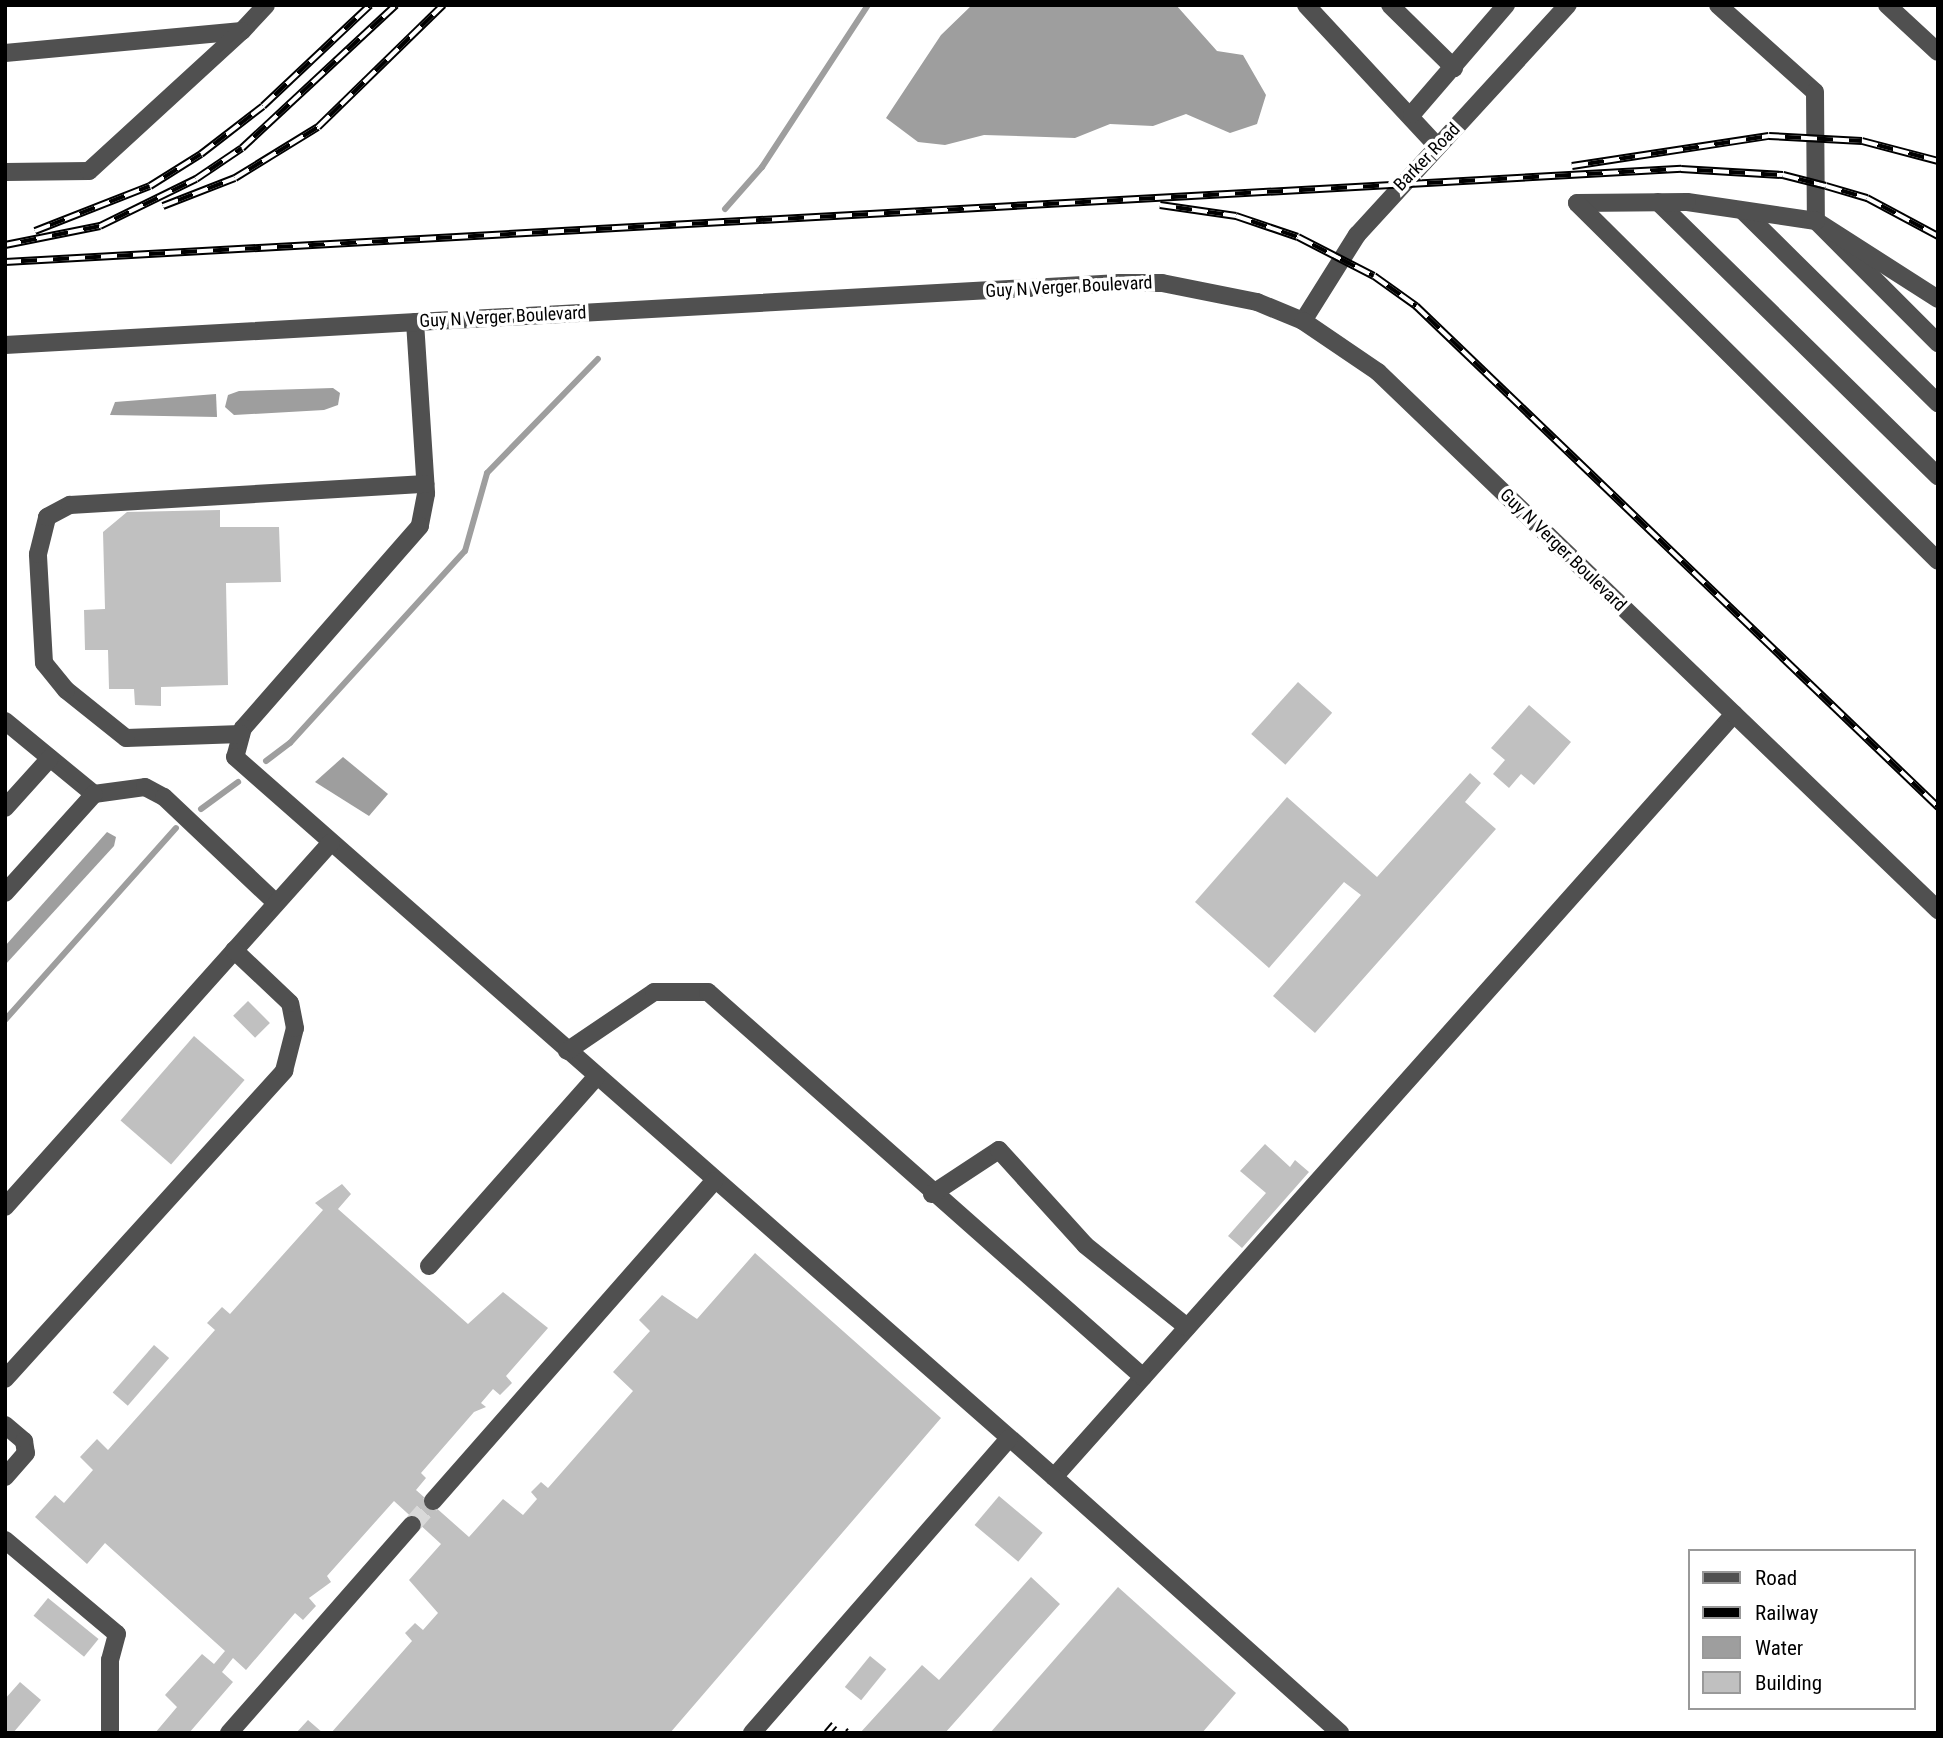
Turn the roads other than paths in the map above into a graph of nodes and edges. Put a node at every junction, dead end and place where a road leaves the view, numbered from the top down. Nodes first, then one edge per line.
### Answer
1 (266, 5) edge
2 (1307, 5) edge
3 (1390, 5) edge
4 (1507, 5) edge
5 (1568, 5) edge
6 (1718, 5) edge
7 (1886, 5) edge
8 (242, 31) junction
9 (1938, 52) edge
10 (5, 53) edge
11 (1454, 68) junction
12 (1412, 114) junction
13 (1437, 146) junction
14 (5, 172) edge
15 (1658, 202) junction
16 (1743, 211) junction
17 (1816, 222) junction
18 (1938, 299) edge
19 (1303, 321) junction
20 (415, 322) junction
21 (1938, 342) edge
22 (5, 345) edge
23 (1938, 403) edge
24 (1938, 476) edge
25 (425, 484) junction
26 (1938, 561) edge
27 (1734, 714) junction
28 (5, 720) edge
29 (241, 734) junction
30 (50, 758) junction
31 (94, 794) junction
32 (5, 808) edge
33 (331, 842) junction
34 (5, 893) edge
35 (276, 903) junction
36 (1938, 910) edge
37 (234, 950) junction
38 (567, 1051) junction
39 (596, 1077) junction
40 (714, 1181) junction
41 (932, 1194) junction
42 (5, 1207) edge
43 (429, 1266) dead end
44 (1187, 1327) junction
45 (1143, 1377) junction
46 (5, 1379) edge
47 (5, 1425) edge
48 (1009, 1438) junction
49 (5, 1477) edge
50 (1054, 1477) junction
51 (433, 1501) tunnel mouth
52 (412, 1525) tunnel mouth
53 (5, 1540) edge
54 (110, 1733) edge
55 (229, 1733) edge
56 (752, 1733) edge
57 (1340, 1733) edge

1 - 8 street
2 - 12 street
3 - 11 street
4 - 11 street
5 - 13 street, Barker Road
6 - 17 street
7 - 9 street
8 - 10 street
8 - 14 street
11 - 12 street
12 - 13 street
13 - 19 street, Barker Road
15 - 16 street
15 - 24 street
15 - 26 street
16 - 17 street
16 - 23 street
17 - 18 street
17 - 21 street
19 - 20 street, Guy N Verger Boulevard
19 - 27 street, Guy N Verger Boulevard
20 - 22 street, Guy N Verger Boulevard
20 - 25 street
25 - 29 street
25 - 29 street
27 - 36 street, Guy N Verger Boulevard
27 - 44 street
28 - 30 street
29 - 33 street
30 - 31 street
30 - 32 street
31 - 34 street
31 - 35 street
33 - 35 street
33 - 38 street
35 - 37 street
37 - 42 street
37 - 46 street
38 - 39 street
38 - 41 street
39 - 40 street
39 - 43 street
40 - 48 street
40 - 51 street
41 - 44 street
41 - 45 street
44 - 45 street
45 - 50 street
47 - 49 street
48 - 50 street
48 - 56 street
50 - 57 street
52 - 55 street
53 - 54 street

